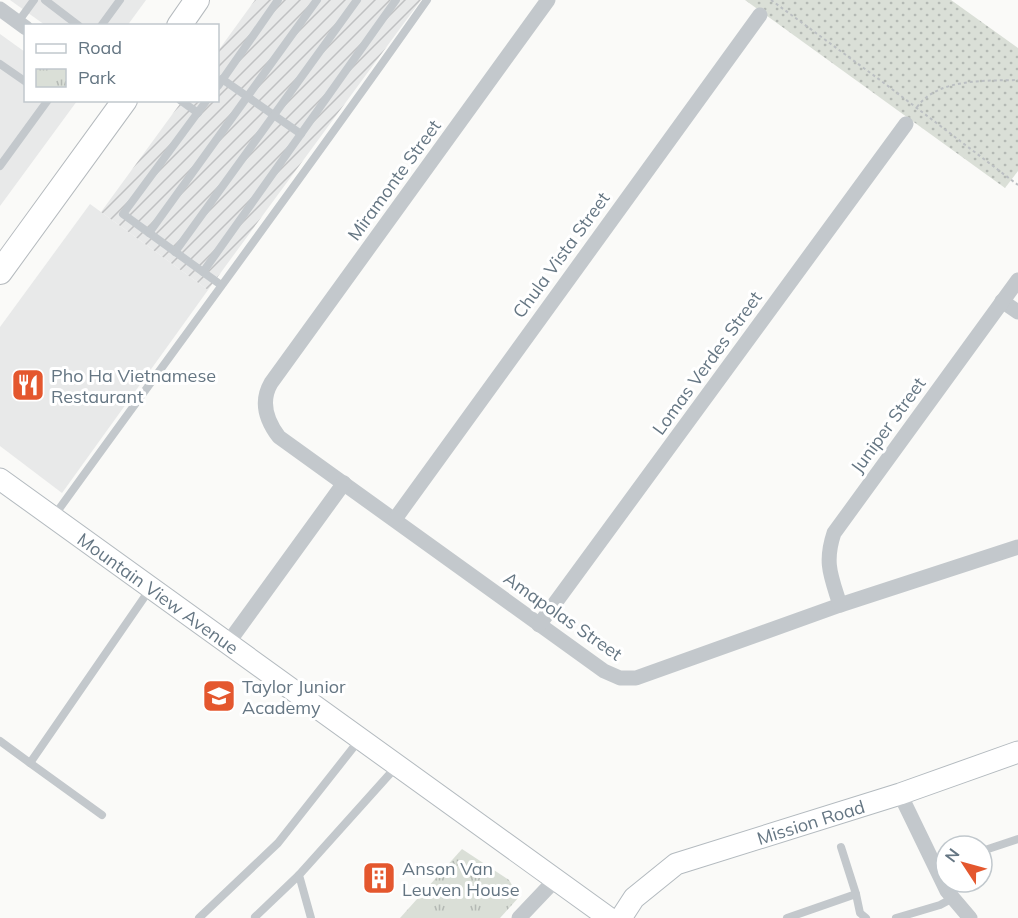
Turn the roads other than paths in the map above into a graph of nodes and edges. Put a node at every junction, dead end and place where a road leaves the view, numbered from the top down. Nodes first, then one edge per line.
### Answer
1 (34, 0) edge
2 (45, 0) edge
3 (120, 0) edge
4 (197, 0) edge
5 (278, 0) edge
6 (318, 0) edge
7 (357, 0) edge
8 (396, 0) edge
9 (427, 0) edge
10 (548, 0) edge
11 (0, 9) edge
12 (760, 15) dead end
13 (76, 24) edge
14 (102, 24) edge
15 (180, 24) edge
16 (22, 25) edge
17 (0, 64) edge
18 (24, 81) edge
19 (220, 82) edge
20 (248, 97) junction
21 (47, 102) edge
22 (124, 102) edge
23 (183, 102) edge
24 (206, 102) edge
25 (198, 113) junction
26 (274, 116) junction
27 (906, 124) dead end
28 (301, 134) junction
29 (0, 166) edge
30 (149, 233) junction
31 (175, 252) junction
32 (0, 272) edge
33 (203, 272) junction
34 (1018, 280) edge
35 (221, 285) junction
36 (1002, 301) junction
37 (1018, 312) edge
38 (271, 382) joint
39 (1, 481) edge
40 (344, 483) junction
41 (53, 518) junction
42 (395, 519) junction
43 (1018, 547) edge
44 (151, 587) junction
45 (840, 605) junction
46 (539, 625) junction
47 (228, 643) junction
48 (360, 739) junction
49 (0, 741) edge
50 (1018, 752) edge
51 (30, 763) junction
52 (397, 766) junction
53 (900, 794) junction
54 (102, 815) dead end
55 (1018, 839) edge
56 (840, 847) dead end
57 (994, 847) edge
58 (934, 853) edge
59 (299, 874) junction
60 (556, 879) junction
61 (856, 894) junction
62 (950, 894) edge
63 (953, 898) junction
64 (255, 916) dead end
65 (199, 918) edge
66 (311, 918) edge
67 (519, 918) edge
68 (609, 918) edge
69 (621, 918) edge
70 (787, 918) edge
71 (866, 918) edge
72 (896, 918) edge
73 (970, 918) edge

1 - 16 lane
2 - 13 lane
3 - 14 lane
4 - 15 main road
5 - 19 lane
6 - 20 lane
7 - 26 lane
8 - 28 lane
9 - 35 lane
10 - 38 street, Miramonte Street
11 - 16 street
12 - 42 street, Chula Vista Street
17 - 18 lane
19 - 20 lane
20 - 26 lane
20 - 30 lane
21 - 29 lane
22 - 32 main road
23 - 25 lane
24 - 25 lane
25 - 30 lane
26 - 28 lane
26 - 31 lane
27 - 46 street, Lomas Verdes Street
28 - 33 lane
30 - 31 lane
31 - 33 lane
33 - 35 lane
34 - 36 street, Juniper Street
35 - 41 lane
36 - 37 street
36 - 45 street, Juniper Street
38 - 40 street, Amapolas Street
39 - 41 main road, Mountain View Avenue
40 - 42 street, Amapolas Street
40 - 47 street
41 - 44 main road, Mountain View Avenue
42 - 46 street, Amapolas Street
43 - 45 street, Amapolas Street
44 - 47 main road, Mountain View Avenue
44 - 51 lane
45 - 46 street, Amapolas Street
47 - 48 main road, Mountain View Avenue
48 - 52 main road, Mountain View Avenue
48 - 65 lane
49 - 51 lane
50 - 53 main road, Mission Road
51 - 54 lane
52 - 59 lane
52 - 60 main road, Mountain View Avenue
53 - 58 street
53 - 69 main road, Mission Road
55 - 57 lane
56 - 61 lane
59 - 64 lane
59 - 66 lane
60 - 67 street
60 - 68 main road, Mountain View Avenue
61 - 70 lane
61 - 71 lane
62 - 63 street
63 - 72 lane
63 - 73 street

